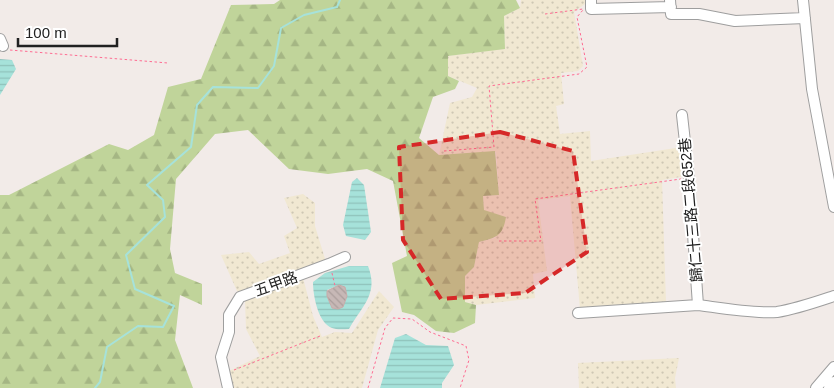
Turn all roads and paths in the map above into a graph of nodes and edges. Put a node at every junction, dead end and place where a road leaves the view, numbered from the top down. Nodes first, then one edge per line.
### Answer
1 (590, 0) edge
2 (803, 0) edge
3 (670, 3) edge
4 (545, 14) dead end
5 (805, 18) junction
6 (1, 42) edge
7 (168, 63) dead end
8 (682, 115) dead end
9 (444, 151) dead end
10 (689, 178) junction
11 (834, 207) edge
12 (499, 241) dead end
13 (345, 257) dead end
14 (330, 267) dead end
15 (335, 286) dead end
16 (834, 296) edge
17 (698, 305) junction
18 (578, 312) dead end
19 (320, 336) dead end
20 (834, 367) edge
21 (224, 374) junction
22 (834, 382) edge
23 (228, 388) edge
24 (368, 388) edge
25 (460, 388) edge
26 (816, 388) edge
27 (829, 388) edge

1 - 3 street
2 - 5 street
3 - 5 street
4 - 9 path
5 - 11 street
6 - 7 path
8 - 10 street, 歸仁十三路二段652巷
10 - 12 path
10 - 17 street, 歸仁十三路二段652巷
13 - 21 street, 五甲路
14 - 15 path
16 - 17 street, 歸仁十三路二段652巷
17 - 18 street, 歸仁十三路二段652巷
19 - 21 path
20 - 26 street
21 - 23 street, 五甲路
22 - 27 street
24 - 25 path

